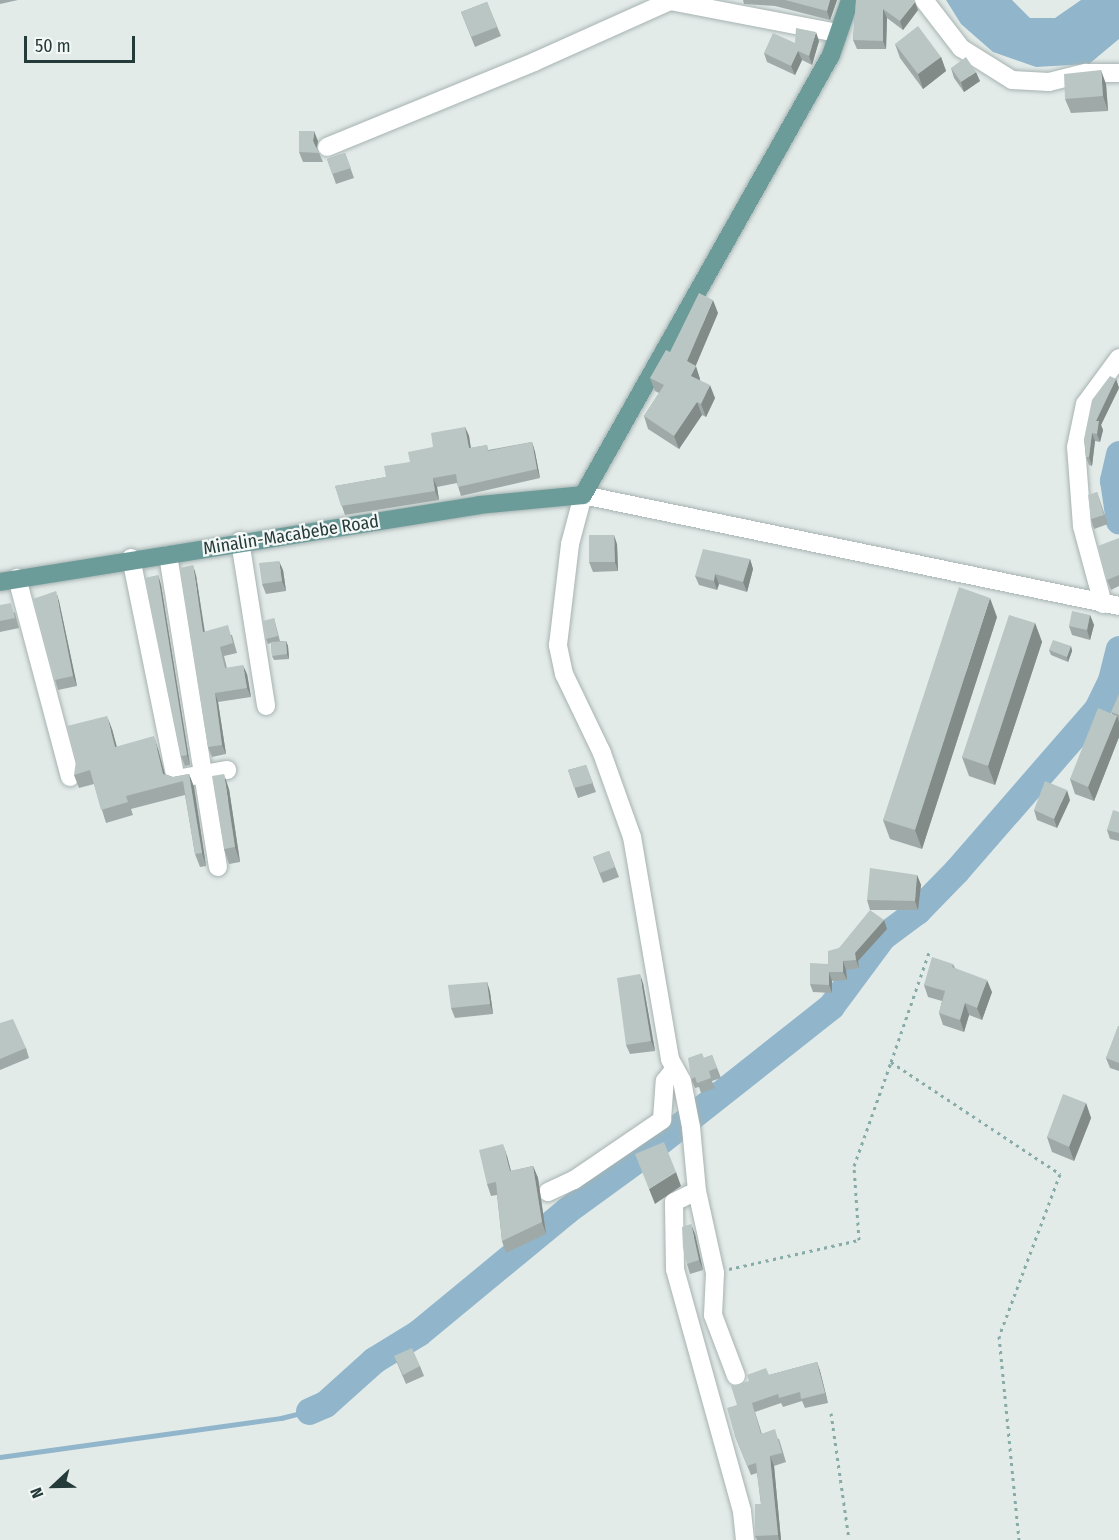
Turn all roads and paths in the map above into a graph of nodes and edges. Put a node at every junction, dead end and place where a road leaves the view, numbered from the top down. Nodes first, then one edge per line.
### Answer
1 (849, 0) edge
2 (924, 0) edge
3 (838, 33) junction
4 (1119, 73) edge
5 (327, 147) dead end
6 (1119, 358) edge
7 (583, 495) junction
8 (240, 541) junction
9 (168, 555) junction
10 (131, 558) junction
11 (9, 580) edge
12 (1111, 605) edge
13 (266, 706) dead end
14 (227, 770) dead end
15 (204, 776) junction
16 (70, 777) dead end
17 (218, 867) dead end
18 (929, 952) dead end
19 (891, 1062) junction
20 (678, 1075) junction
21 (697, 1191) junction
22 (548, 1192) dead end
23 (715, 1273) junction
24 (736, 1376) dead end
25 (831, 1413) dead end
26 (745, 1540) edge
27 (849, 1540) edge
28 (1019, 1540) edge

1 - 3 main road
2 - 4 street
3 - 5 street
3 - 7 main road
6 - 12 street
7 - 8 main road, Minalin-Macabebe Road
7 - 12 street
7 - 20 street
8 - 9 main road, Minalin-Macabebe Road
8 - 13 street
9 - 10 main road, Minalin-Macabebe Road
9 - 15 street
10 - 11 main road, Minalin-Macabebe Road
10 - 15 street
11 - 16 street
14 - 15 street
15 - 17 street
18 - 19 path
19 - 23 path
19 - 28 path
20 - 21 street
20 - 22 street
21 - 23 street
21 - 26 street
23 - 24 street
25 - 27 path

